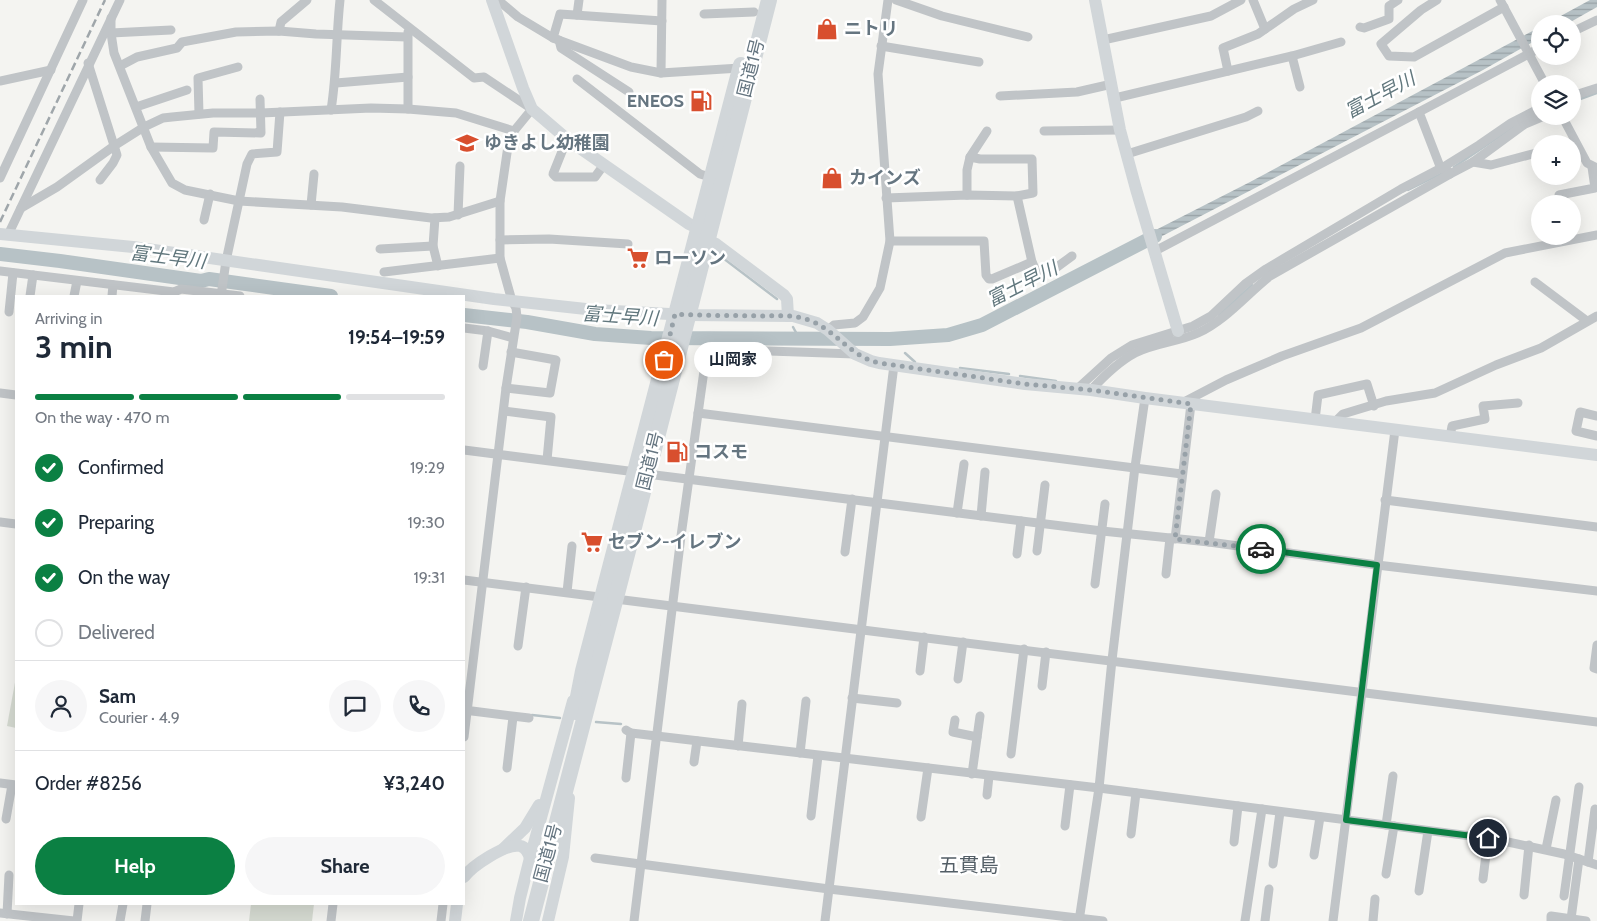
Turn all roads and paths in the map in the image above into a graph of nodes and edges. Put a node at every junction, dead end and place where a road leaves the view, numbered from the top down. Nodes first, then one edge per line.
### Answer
1 (83, 0) edge
2 (120, 0) edge
3 (307, 0) edge
4 (340, 0) edge
5 (374, 0) edge
6 (492, 0) edge
7 (498, 0) edge
8 (579, 0) edge
9 (662, 0) edge
10 (769, 0) edge
11 (888, 0) edge
12 (896, 0) edge
13 (1095, 0) edge
14 (1241, 0) edge
15 (1253, 0) edge
16 (1314, 0) edge
17 (1398, 0) edge
18 (1437, 0) edge
19 (1502, 4) edge
20 (756, 6) edge
21 (704, 14) dead end
22 (577, 15) junction
23 (111, 18) junction
24 (1597, 20) edge
25 (662, 21) junction
26 (1360, 27) dead end
27 (1581, 28) edge
28 (1265, 29) junction
29 (171, 30) dead end
30 (279, 31) junction
31 (409, 32) junction
32 (111, 33) junction
33 (337, 34) junction
34 (1028, 37) dead end
35 (556, 39) junction
36 (1103, 40) junction
37 (1341, 42) dead end
38 (881, 46) junction
39 (1531, 50) edge
40 (1528, 51) junction
41 (1292, 56) junction
42 (979, 62) dead end
43 (88, 64) junction
44 (120, 66) junction
45 (238, 67) dead end
46 (740, 68) junction
47 (51, 70) junction
48 (1228, 71) junction
49 (660, 73) junction
50 (1540, 75) edge
51 (408, 77) junction
52 (577, 79) dead end
53 (0, 81) edge
54 (336, 83) junction
55 (1112, 84) junction
56 (1300, 87) dead end
57 (1597, 88) edge
58 (187, 90) dead end
59 (629, 92) dead end
60 (1581, 93) edge
61 (1000, 96) dead end
62 (1115, 98) junction
63 (260, 99) dead end
64 (136, 107) junction
65 (408, 109) junction
66 (532, 109) junction
67 (331, 110) junction
68 (1258, 110) dead end
69 (280, 112) junction
70 (1419, 112) junction
71 (1531, 112) edge
72 (262, 113) junction
73 (200, 114) junction
74 (1531, 121) edge
75 (144, 127) junction
76 (1120, 130) junction
77 (514, 131) junction
78 (987, 131) dead end
79 (1044, 131) dead end
80 (567, 140) junction
81 (114, 146) junction
82 (151, 148) junction
83 (1126, 154) junction
84 (1531, 154) edge
85 (1581, 154) edge
86 (970, 157) junction
87 (1473, 162) junction
88 (460, 166) dead end
89 (603, 166) junction
90 (1595, 167) edge
91 (1445, 170) junction
92 (314, 174) dead end
93 (710, 177) junction
94 (0, 178) edge
95 (100, 180) dead end
96 (210, 194) junction
97 (967, 195) junction
98 (1559, 195) dead end
99 (1017, 196) junction
100 (886, 198) junction
101 (239, 201) junction
102 (500, 201) junction
103 (311, 205) junction
104 (21, 208) junction
105 (458, 215) junction
106 (435, 218) junction
107 (204, 220) dead end
108 (4, 234) edge
109 (703, 234) junction
110 (1597, 235) edge
111 (500, 240) junction
112 (890, 241) junction
113 (628, 244) dead end
114 (433, 246) junction
115 (380, 249) dead end
116 (1155, 250) junction
117 (1072, 256) dead end
118 (500, 258) junction
119 (1032, 262) junction
120 (225, 265) junction
121 (438, 266) junction
122 (401, 270) junction
123 (0, 271) edge
124 (384, 272) dead end
125 (13, 273) junction
126 (33, 275) junction
127 (77, 281) junction
128 (1535, 282) dead end
129 (113, 285) junction
130 (400, 286) junction
131 (144, 292) edge
132 (174, 294) edge
133 (198, 294) edge
134 (221, 294) edge
135 (30, 295) edge
136 (74, 295) edge
137 (112, 295) edge
138 (451, 295) edge
139 (465, 297) edge
140 (514, 306) junction
141 (8, 312) dead end
142 (788, 316) junction
143 (1597, 316) edge
144 (680, 321) junction
145 (1587, 321) junction
146 (465, 328) edge
147 (827, 328) junction
148 (488, 331) junction
149 (514, 335) junction
150 (1180, 335) junction
151 (852, 351) junction
152 (511, 352) junction
153 (894, 365) junction
154 (483, 366) dead end
155 (506, 388) junction
156 (1077, 389) junction
157 (1091, 390) junction
158 (0, 393) edge
159 (15, 395) edge
160 (1145, 398) junction
161 (1186, 403) junction
162 (1518, 403) dead end
163 (1374, 406) junction
164 (504, 411) junction
165 (698, 413) junction
166 (1597, 416) edge
167 (1315, 420) junction
168 (1335, 422) junction
169 (1395, 430) junction
170 (1597, 436) edge
171 (884, 437) junction
172 (1450, 437) junction
173 (465, 450) edge
174 (499, 454) junction
175 (1597, 455) edge
176 (547, 460) junction
177 (964, 464) dead end
178 (1135, 467) junction
179 (985, 472) dead end
180 (641, 473) junction
181 (1182, 474) junction
182 (688, 479) junction
183 (1045, 485) dead end
184 (1216, 494) dead end
185 (852, 499) junction
186 (1385, 500) junction
187 (877, 502) junction
188 (1105, 504) dead end
189 (957, 512) junction
190 (981, 516) junction
191 (1021, 521) junction
192 (0, 522) edge
193 (1041, 523) junction
194 (15, 524) edge
195 (1597, 526) edge
196 (1102, 531) junction
197 (1128, 534) junction
198 (1172, 538) junction
199 (1209, 542) junction
200 (572, 546) dead end
201 (1037, 551) dead end
202 (845, 552) dead end
203 (1017, 554) dead end
204 (1377, 565) junction
205 (1166, 574) dead end
206 (465, 580) edge
207 (483, 582) junction
208 (1095, 584) dead end
209 (526, 587) junction
210 (1597, 591) edge
211 (567, 592) junction
212 (609, 597) junction
213 (672, 606) junction
214 (860, 630) junction
215 (924, 637) junction
216 (964, 642) junction
217 (1597, 645) edge
218 (518, 646) dead end
219 (1024, 650) junction
220 (1046, 652) junction
221 (1112, 660) junction
222 (1597, 669) edge
223 (583, 671) junction
224 (920, 671) dead end
225 (958, 680) dead end
226 (1042, 686) dead end
227 (1362, 692) junction
228 (852, 698) junction
229 (806, 701) dead end
230 (897, 703) dead end
231 (742, 704) dead end
232 (465, 711) edge
233 (980, 716) dead end
234 (513, 717) junction
235 (529, 718) dead end
236 (955, 720) dead end
237 (1597, 722) edge
238 (656, 736) junction
239 (977, 737) junction
240 (697, 741) junction
241 (738, 746) junction
242 (800, 753) junction
243 (1011, 754) dead end
244 (818, 756) junction
245 (573, 757) junction
246 (845, 759) junction
247 (556, 761) junction
248 (694, 762) dead end
249 (507, 768) dead end
250 (928, 768) junction
251 (972, 774) junction
252 (988, 776) junction
253 (1393, 776) dead end
254 (626, 778) dead end
255 (0, 783) edge
256 (14, 785) edge
257 (1070, 785) junction
258 (1578, 787) dead end
259 (1099, 788) junction
260 (1136, 793) junction
261 (987, 795) dead end
262 (1556, 800) dead end
263 (1238, 806) junction
264 (1595, 809) dead end
265 (1262, 810) junction
266 (1280, 812) junction
267 (811, 816) dead end
268 (921, 817) dead end
269 (1320, 817) junction
270 (6, 819) dead end
271 (1346, 820) junction
272 (1065, 826) dead end
273 (1390, 826) junction
274 (1428, 830) junction
275 (1131, 834) dead end
276 (1488, 838) junction
277 (1234, 842) dead end
278 (1529, 845) junction
279 (503, 849) junction
280 (550, 849) junction
281 (1546, 850) junction
282 (1314, 855) dead end
283 (1569, 856) junction
284 (530, 858) junction
285 (594, 858) dead end
286 (1588, 862) edge
287 (1272, 864) dead end
288 (642, 865) junction
289 (561, 868) junction
290 (1386, 874) dead end
291 (9, 875) dead end
292 (465, 876) edge
293 (1483, 879) dead end
294 (1269, 888) dead end
295 (829, 889) junction
296 (1419, 891) dead end
297 (1524, 895) dead end
298 (1564, 896) dead end
299 (1375, 899) dead end
300 (79, 905) edge
301 (123, 905) edge
302 (147, 905) edge
303 (333, 905) edge
304 (443, 905) edge
305 (456, 905) edge
306 (3, 913) edge
307 (1569, 919) edge
308 (57, 920) edge
309 (1080, 920) edge
310 (76, 921) edge
311 (120, 921) edge
312 (145, 921) edge
313 (331, 921) edge
314 (441, 921) edge
315 (454, 921) edge
316 (518, 921) edge
317 (531, 921) edge
318 (548, 921) edge
319 (634, 921) edge
320 (825, 921) edge
321 (1103, 921) edge
322 (1245, 921) edge
323 (1265, 921) edge
324 (1333, 921) edge
325 (1373, 921) edge
326 (1551, 921) edge
327 (1584, 921) edge

1 - 47 street
2 - 23 street
3 - 30 street
4 - 33 street
5 - 31 street
6 - 66 street
7 - 35 street
8 - 22 street
9 - 25 street
10 - 109 highway, 国道1号
11 - 38 street
12 - 34 street
13 - 36 street
14 - 36 street
15 - 28 street
16 - 28 street
17 - 26 street
18 - 19 street
19 - 40 street
20 - 21 street
20 - 46 highway, 国道1号
22 - 25 street
22 - 35 street
23 - 32 street
23 - 43 street
24 - 27 street
25 - 49 street
28 - 48 street
29 - 32 street
30 - 33 street
30 - 44 street
31 - 33 street
31 - 51 street
31 - 66 street
32 - 44 street
33 - 54 street
35 - 49 street
35 - 59 street
36 - 55 street
37 - 41 street
38 - 42 street
38 - 100 street
39 - 40 street
40 - 50 street
40 - 70 street
41 - 48 street
41 - 56 street
43 - 81 street
43 - 104 street
44 - 64 street
45 - 73 street
46 - 49 street
46 - 93 highway, 国道1号
47 - 53 street
47 - 94 street
48 - 62 street
51 - 54 street
51 - 65 street
52 - 93 street
54 - 67 street
55 - 61 street
55 - 62 street
57 - 60 street
58 - 64 street
62 - 76 street
63 - 72 street
64 - 75 street
65 - 67 street
65 - 77 street
66 - 77 street
66 - 80 street
67 - 69 street
68 - 83 street
69 - 72 street
69 - 101 street
70 - 91 street
70 - 116 street
71 - 91 street
72 - 73 street
72 - 82 street
73 - 75 street
74 - 87 street
75 - 81 street
75 - 82 street
76 - 79 street
76 - 83 street
77 - 102 street
78 - 86 street
80 - 89 street
80 - 89 street
81 - 95 street
81 - 104 street
82 - 96 street
83 - 116 street
84 - 87 street
85 - 90 street
86 - 97 street
86 - 99 street
87 - 91 street
88 - 105 street
89 - 109 street
90 - 98 street
91 - 150 street
92 - 103 street
93 - 109 highway, 国道1号
96 - 101 street
96 - 107 street
97 - 99 street
97 - 100 street
99 - 119 street
100 - 112 street
101 - 103 street
101 - 120 street
102 - 105 street
102 - 111 street
103 - 106 street
104 - 108 street
105 - 106 street
106 - 114 street
108 - 120 street
109 - 142 street
109 - 144 highway, 国道1号
110 - 161 street
111 - 113 street
111 - 118 street
112 - 119 street
112 - 147 street
114 - 115 street
114 - 121 street
116 - 150 street
117 - 119 street
118 - 121 street
118 - 140 street
120 - 130 street
120 - 134 street
121 - 122 street
122 - 124 street
122 - 130 street
123 - 125 street
125 - 126 street
125 - 141 street
126 - 127 street
126 - 135 street
127 - 129 street
127 - 136 street
128 - 145 street
129 - 131 street
129 - 137 street
130 - 138 street
131 - 132 street
132 - 133 street
133 - 134 street
139 - 140 street
140 - 144 street
140 - 149 street
142 - 144 street
142 - 147 street
143 - 145 street
144 - 180 highway, 国道1号
145 - 163 street
146 - 148 street
147 - 151 street
148 - 149 street
148 - 154 street
149 - 152 street
150 - 156 street
150 - 157 street
151 - 153 street
151 - 165 street
152 - 155 street
152 - 155 street
153 - 156 street
153 - 171 street
155 - 164 street
156 - 157 street
157 - 160 street
158 - 159 street
160 - 161 street
160 - 178 street
161 - 167 street
161 - 181 street
162 - 172 street
163 - 167 street
163 - 168 street
164 - 174 street
164 - 176 street
165 - 171 street
165 - 182 street
166 - 170 street
167 - 168 street
168 - 169 street
169 - 172 street
169 - 186 street
171 - 178 street
171 - 187 street
172 - 175 street
173 - 174 street
174 - 176 street
174 - 207 street
176 - 180 street
177 - 189 street
178 - 181 street
178 - 197 street
179 - 190 street
180 - 182 street
180 - 212 highway, 国道1号
181 - 198 street
182 - 185 street
182 - 213 street
183 - 193 street
184 - 199 street
185 - 187 street
185 - 202 street
186 - 195 street
186 - 204 street
187 - 189 street
187 - 214 street
188 - 196 street
189 - 190 street
190 - 191 street
191 - 193 street
191 - 203 street
192 - 194 street
193 - 196 street
193 - 201 street
196 - 197 street
196 - 208 street
197 - 198 street
197 - 221 street
198 - 199 street
198 - 205 street
199 - 204 street
200 - 211 street
204 - 210 street
204 - 227 street
206 - 207 street
207 - 209 street
207 - 232 street
209 - 211 street
209 - 218 street
211 - 212 street
212 - 213 street
212 - 223 highway, 国道1号
212 - 245 highway, 国道1号
213 - 214 street
213 - 238 street
214 - 215 street
214 - 228 street
215 - 216 street
215 - 224 street
216 - 219 street
216 - 225 street
217 - 222 street
219 - 220 street
219 - 243 street
220 - 221 street
220 - 226 street
221 - 227 street
221 - 259 street
223 - 247 street
223 - 316 highway, 国道1号
227 - 237 street
227 - 271 street
228 - 230 street
228 - 246 street
229 - 242 street
231 - 241 street
232 - 234 street
233 - 239 street
234 - 235 street
234 - 249 street
236 - 239 street
238 - 240 street
238 - 254 street
238 - 288 street
239 - 251 street
240 - 241 street
240 - 248 street
241 - 242 street
242 - 244 street
244 - 246 street
244 - 267 street
245 - 280 highway, 国道1号
245 - 289 street
246 - 250 street
246 - 295 street
247 - 279 street
247 - 284 street
250 - 251 street
250 - 268 street
251 - 252 street
252 - 257 street
252 - 261 street
253 - 273 street
255 - 256 street
256 - 270 street
257 - 259 street
257 - 272 street
258 - 283 street
259 - 260 street
259 - 309 street
260 - 263 street
260 - 275 street
262 - 281 street
263 - 265 street
263 - 277 street
264 - 286 street
265 - 266 street
265 - 322 street
266 - 269 street
266 - 287 street
269 - 271 street
269 - 282 street
271 - 273 street
271 - 324 street
273 - 274 street
273 - 290 street
274 - 276 street
274 - 296 street
276 - 278 street
276 - 293 street
278 - 281 street
278 - 297 street
279 - 284 street
279 - 292 street
280 - 289 street
280 - 317 highway, 国道1号
281 - 283 street
283 - 286 street
283 - 298 street
284 - 316 street
285 - 288 street
286 - 307 street
288 - 295 street
288 - 319 street
289 - 318 street
291 - 306 street
294 - 323 street
295 - 309 street
295 - 320 street
299 - 325 street
300 - 310 street
301 - 311 street
302 - 312 street
303 - 313 street
304 - 314 street
305 - 315 street
306 - 308 street
307 - 326 street
307 - 327 street
308 - 310 street
309 - 321 street

